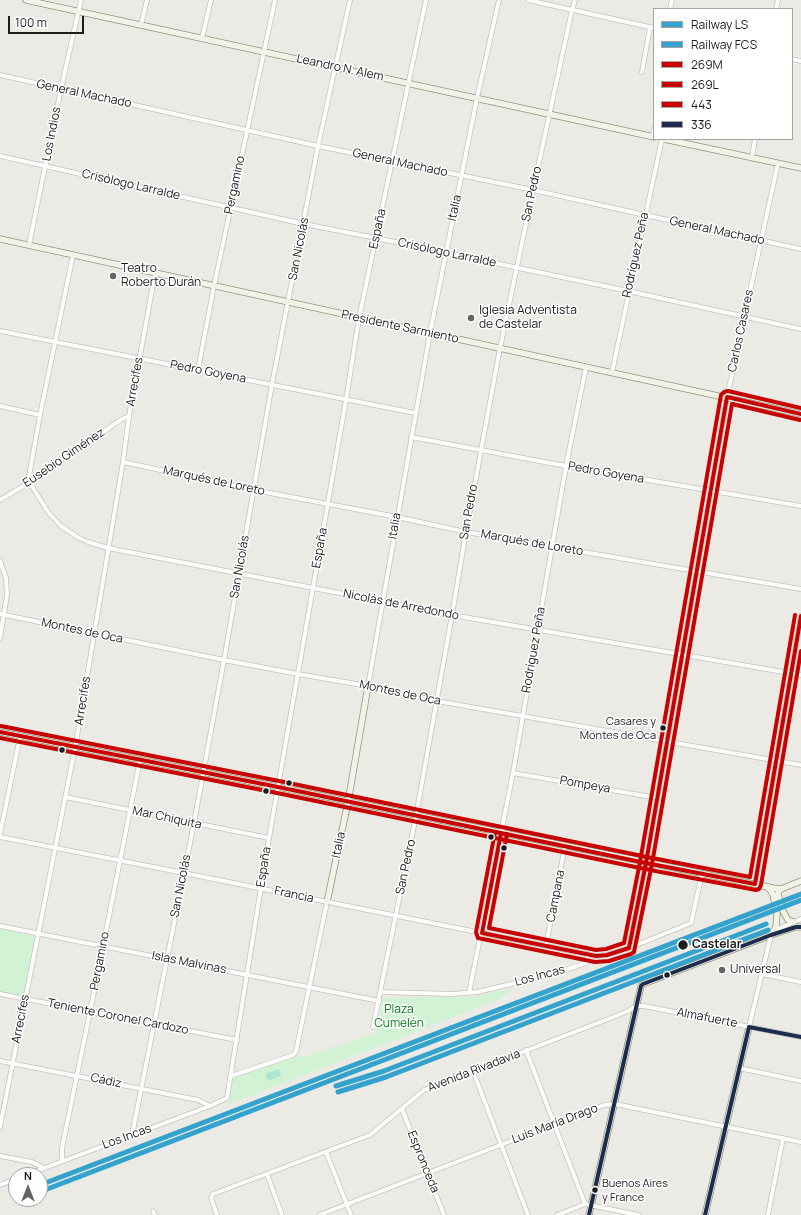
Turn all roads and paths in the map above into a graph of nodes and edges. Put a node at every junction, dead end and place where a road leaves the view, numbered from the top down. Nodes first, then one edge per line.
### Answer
1 (26, 0) edge
2 (81, 0) edge
3 (147, 0) edge
4 (211, 0) edge
5 (275, 0) edge
6 (350, 0) edge
7 (426, 0) edge
8 (499, 0) edge
9 (528, 0) edge
10 (575, 0) edge
11 (572, 10) junction
12 (78, 11) junction
13 (141, 25) junction
14 (652, 28) edge
15 (202, 38) junction
16 (264, 52) junction
17 (336, 67) junction
18 (642, 72) dead end
19 (0, 75) edge
20 (408, 83) junction
21 (61, 89) junction
22 (478, 98) junction
23 (550, 114) junction
24 (247, 130) junction
25 (653, 137) edge
26 (663, 140) edge
27 (668, 140) edge
28 (755, 140) edge
29 (318, 146) junction
30 (0, 156) edge
31 (752, 158) junction
32 (392, 162) junction
33 (778, 164) junction
34 (45, 166) junction
35 (801, 168) edge
36 (462, 176) junction
37 (533, 190) junction
38 (231, 207) junction
39 (645, 215) junction
40 (304, 224) junction
41 (376, 238) junction
42 (0, 239) edge
43 (761, 240) junction
44 (29, 245) junction
45 (801, 249) edge
46 (446, 252) junction
47 (73, 255) junction
48 (517, 268) junction
49 (155, 274) junction
50 (214, 286) junction
51 (628, 291) junction
52 (288, 302) junction
53 (744, 317) junction
54 (359, 318) junction
55 (801, 329) edge
56 (0, 331) edge
57 (430, 333) junction
58 (55, 342) junction
59 (500, 348) junction
60 (139, 358) junction
61 (586, 367) junction
62 (198, 370) junction
63 (612, 372) junction
64 (272, 384) junction
65 (727, 397) junction
66 (346, 400) junction
67 (0, 406) edge
68 (415, 413) junction
69 (40, 414) junction
70 (801, 414) edge
71 (129, 416) junction
72 (411, 437) junction
73 (481, 451) junction
74 (123, 462) junction
75 (566, 466) junction
76 (30, 482) junction
77 (254, 490) junction
78 (710, 490) junction
79 (0, 500) edge
80 (327, 504) junction
81 (801, 506) edge
82 (397, 517) junction
83 (466, 532) junction
84 (552, 547) junction
85 (108, 548) junction
86 (0, 561) edge
87 (696, 572) junction
88 (239, 573) junction
89 (313, 588) junction
90 (801, 590) edge
91 (382, 600) junction
92 (2, 614) edge
93 (452, 615) junction
94 (801, 616) edge
95 (537, 630) junction
96 (94, 633) junction
97 (0, 638) edge
98 (682, 654) junction
99 (224, 660) junction
100 (791, 673) junction
101 (298, 674) junction
102 (801, 675) edge
103 (368, 686) junction
104 (437, 701) junction
105 (523, 716) junction
106 (0, 732) edge
107 (20, 737) junction
108 (666, 741) junction
109 (75, 748) junction
110 (140, 760) junction
111 (776, 760) junction
112 (801, 765) edge
113 (203, 773) junction
114 (513, 773) junction
115 (278, 787) junction
116 (65, 797) junction
117 (657, 798) junction
118 (348, 802) junction
119 (130, 810) junction
120 (416, 816) junction
121 (194, 823) junction
122 (501, 833) junction
123 (0, 834) edge
124 (0, 837) edge
125 (269, 838) junction
126 (565, 846) junction
127 (56, 848) junction
128 (120, 860) junction
129 (646, 863) junction
130 (184, 873) junction
131 (702, 874) junction
132 (801, 881) edge
133 (755, 884) junction
134 (767, 887) junction
135 (261, 888) junction
136 (780, 889) junction
137 (327, 902) junction
138 (396, 915) junction
139 (801, 919) edge
140 (798, 925) edge
141 (0, 926) edge
142 (38, 933) junction
143 (482, 933) junction
144 (771, 934) junction
145 (546, 946) junction
146 (102, 947) junction
147 (629, 948) junction
148 (588, 955) junction
149 (167, 959) junction
150 (762, 974) junction
151 (247, 975) junction
152 (801, 982) edge
153 (310, 987) junction
154 (380, 992) junction
155 (469, 993) junction
156 (0, 994) edge
157 (25, 999) junction
158 (379, 1001) junction
159 (636, 1006) junction
160 (90, 1012) junction
161 (154, 1024) junction
162 (374, 1026) dead end
163 (749, 1027) junction
164 (801, 1037) edge
165 (236, 1040) junction
166 (526, 1050) junction
167 (0, 1061) edge
168 (13, 1063) junction
169 (740, 1068) junction
170 (473, 1071) junction
171 (77, 1075) junction
172 (231, 1076) junction
173 (801, 1081) edge
174 (141, 1089) junction
175 (227, 1098) joint
176 (615, 1104) junction
177 (210, 1106) junction
178 (402, 1109) junction
179 (554, 1124) junction
180 (726, 1126) junction
181 (0, 1127) edge
182 (132, 1135) junction
183 (784, 1138) junction
184 (801, 1142) edge
185 (501, 1145) junction
186 (326, 1152) junction
187 (0, 1156) edge
188 (62, 1161) junction
189 (42, 1167) edge
190 (47, 1167) edge
191 (427, 1172) junction
192 (267, 1174) junction
193 (347, 1204) junction
194 (588, 1205) junction
195 (217, 1215) edge
196 (282, 1215) edge
197 (319, 1215) edge
198 (351, 1215) edge
199 (444, 1215) edge
200 (528, 1215) edge
201 (556, 1215) edge
202 (589, 1215) edge
203 (638, 1215) edge
204 (705, 1215) edge
205 (768, 1215) edge

1 - 12 street, Leandro N. Alem
2 - 12 street, Los Indios
3 - 13 street
4 - 15 street
5 - 16 street, Pergamino
6 - 17 street, San Nicolás
7 - 20 street, España
8 - 22 street, Italia
9 - 11 street
10 - 11 street, San Pedro
11 - 14 street
11 - 23 street, San Pedro
12 - 13 street, Leandro N. Alem
12 - 21 street, Los Indios
13 - 15 street, Leandro N. Alem
14 - 18 street
15 - 16 street, Leandro N. Alem
16 - 17 street, Leandro N. Alem
16 - 24 street, Pergamino
17 - 20 street, Leandro N. Alem
17 - 29 street, San Nicolás
19 - 21 street, General Machado
20 - 22 street, Leandro N. Alem
20 - 32 street, España
21 - 24 street, General Machado
21 - 34 street, Los Indios
22 - 23 street, Leandro N. Alem
22 - 36 street, Italia
23 - 25 street, Leandro N. Alem
23 - 37 street, San Pedro
24 - 29 street, General Machado
24 - 38 street, Pergamino
26 - 39 street, Rodríguez Peña
27 - 31 street
28 - 31 street
29 - 32 street, General Machado
29 - 40 street, San Nicolás
30 - 34 street, Crisólogo Larralde
31 - 33 street
32 - 36 street, General Machado
32 - 41 street, España
33 - 35 street
33 - 43 street, Carlos Casares
34 - 38 street, Crisólogo Larralde
34 - 44 street, Los Indios
36 - 37 street, General Machado
36 - 46 street, Italia
37 - 39 street, General Machado
37 - 48 street, San Pedro
38 - 40 street, Crisólogo Larralde
38 - 50 street, Pergamino
39 - 43 street, General Machado
39 - 51 street, Rodríguez Peña
40 - 41 street, Crisólogo Larralde
40 - 52 street, San Nicolás
41 - 46 street, Crisólogo Larralde
41 - 54 street, España
42 - 44 street, Presidente Sarmiento
43 - 45 street, General Machado
43 - 53 street, Carlos Casares
44 - 47 street, Presidente Sarmiento
46 - 48 street, Crisólogo Larralde
46 - 57 street, Italia
47 - 49 street, Presidente Sarmiento
47 - 58 street
48 - 51 street, Crisólogo Larralde
48 - 59 street, San Pedro
49 - 50 street, Presidente Sarmiento
49 - 60 street, Arrecifes
50 - 52 street, Presidente Sarmiento
50 - 62 street, Pergamino
51 - 53 street, Crisólogo Larralde
51 - 63 street, Rodríguez Peña
52 - 54 street, Presidente Sarmiento
52 - 64 street, San Nicolás
53 - 55 street, Crisólogo Larralde
53 - 65 street, Carlos Casares
54 - 57 street, Presidente Sarmiento
54 - 66 street, España
56 - 58 street, Pedro Goyena
57 - 59 street, Presidente Sarmiento
57 - 68 street, Italia
58 - 60 street, Pedro Goyena
58 - 69 street
59 - 61 street, Presidente Sarmiento
59 - 73 street, San Pedro
60 - 62 street, Pedro Goyena
60 - 71 street, Arrecifes
61 - 63 street, Presidente Sarmiento
61 - 75 street, Rodríguez Peña
62 - 64 street, Pedro Goyena
63 - 65 street, Presidente Sarmiento
64 - 66 street, Pedro Goyena
64 - 77 street, San Nicolás
65 - 70 street, Presidente Sarmiento
65 - 78 street, Carlos Casares
66 - 68 street, Pedro Goyena
66 - 80 street, España
67 - 69 street
68 - 72 street, Italia
69 - 76 street
71 - 74 street, Arrecifes
71 - 76 street, Eusebio Giménez
72 - 73 street, Pedro Goyena
72 - 82 street, Italia
73 - 75 street, Pedro Goyena
73 - 83 street, San Pedro
74 - 77 street, Marqués de Loreto
74 - 85 street, Arrecifes
75 - 78 street, Pedro Goyena
75 - 84 street, Rodríguez Peña
76 - 79 street, Eusebio Giménez
76 - 85 street, Nicolás de Arredondo
77 - 80 street, Marqués de Loreto
77 - 88 street, San Nicolás
78 - 81 street, Pedro Goyena
78 - 87 street, Carlos Casares
80 - 82 street, Marqués de Loreto
80 - 89 street, España
82 - 83 street, Marqués de Loreto
82 - 91 street, Italia
83 - 84 street, Marqués de Loreto
83 - 93 street, San Pedro
84 - 87 street, Marqués de Loreto
84 - 95 street, Rodríguez Peña
85 - 88 street, Nicolás de Arredondo
85 - 96 street, Arrecifes
86 - 92 street
87 - 90 street, Marqués de Loreto
87 - 98 street, Carlos Casares
88 - 89 street, Nicolás de Arredondo
88 - 99 street, San Nicolás
89 - 91 street, Nicolás de Arredondo
89 - 101 street, España
91 - 93 street, Nicolás de Arredondo
91 - 103 street, Italia
92 - 96 street, Montes de Oca
92 - 97 street
93 - 95 street, Nicolás de Arredondo
93 - 104 street, San Pedro
94 - 100 street
95 - 98 street, Nicolás de Arredondo
95 - 105 street, Rodríguez Peña
96 - 99 street, Montes de Oca
96 - 109 street, Arrecifes
98 - 100 street, Nicolás de Arredondo
98 - 108 street, Carlos Casares
99 - 101 street, Montes de Oca
99 - 113 street, San Nicolás
100 - 102 street, Nicolás de Arredondo
100 - 111 street
101 - 103 street, Montes de Oca
101 - 115 street, España
103 - 104 street, Montes de Oca
103 - 118 street, Italia
104 - 105 street, Montes de Oca
104 - 120 street, San Pedro
105 - 108 street, Montes de Oca
105 - 114 street, Rodríguez Peña
106 - 107 street
107 - 109 street
107 - 123 street
108 - 111 street, Montes de Oca
108 - 117 street, Carlos Casares
109 - 110 street
109 - 116 street, Arrecifes
110 - 113 street
110 - 119 street, Pergamino
111 - 112 street, Montes de Oca
111 - 133 street
113 - 115 street
113 - 121 street, San Nicolás
114 - 117 street, Pompeya
114 - 122 street, Rodríguez Peña
115 - 118 street
115 - 125 street, España
116 - 119 street, Mar Chiquita
116 - 127 street, Arrecifes
117 - 129 street, Carlos Casares
118 - 120 street
118 - 137 street, Italia
119 - 121 street, Mar Chiquita
119 - 128 street, Pergamino
120 - 122 street
120 - 138 street, San Pedro
121 - 125 street, Mar Chiquita
121 - 130 street, San Nicolás
122 - 126 street
122 - 143 street, Rodríguez Peña
124 - 127 street, Francia
125 - 135 street, España
126 - 129 street
126 - 145 street, Campana
127 - 128 street, Francia
127 - 142 street, Arrecifes
128 - 130 street, Francia
128 - 146 street, Pergamino
129 - 131 street
129 - 147 street, Carlos Casares
130 - 135 street, Francia
130 - 149 street, San Nicolás
131 - 133 street
131 - 147 street
132 - 136 street
133 - 134 street
134 - 136 street
134 - 144 street
135 - 137 street, Francia
135 - 151 street, España
136 - 140 street
137 - 138 street, Francia
137 - 153 street, Italia
138 - 143 street, Francia
138 - 154 street, San Pedro
139 - 140 street
140 - 144 street
141 - 142 street, Islas Malvinas
142 - 146 street, Islas Malvinas
142 - 157 street, Arrecifes
143 - 145 street, Francia
143 - 155 street, Rodríguez Peña
144 - 150 street
144 - 159 street
145 - 148 street, Francia
146 - 149 street, Islas Malvinas
146 - 160 street, Pergamino
147 - 148 street
148 - 155 street, Los Incas
149 - 151 street, Islas Malvinas
149 - 161 street, San Nicolás
150 - 152 street
150 - 163 street
151 - 153 street, Islas Malvinas
151 - 165 street, España
153 - 158 street, Islas Malvinas
153 - 172 street, Italia
154 - 155 street, Los Incas
154 - 158 street, San Pedro
156 - 157 street, Teniente Coronel Cardozo
157 - 160 street, Teniente Coronel Cardozo
157 - 168 street, Arrecifes
158 - 162 street, San Pedro
159 - 163 street, Almafuerte
159 - 166 street, Avenida Rivadavia
159 - 176 street
160 - 161 street, Teniente Coronel Cardozo
160 - 171 street, Pergamino
161 - 165 street, Teniente Coronel Cardozo
161 - 174 street, San Nicolás
163 - 164 street, Almafuerte
163 - 169 street
165 - 172 street, España
166 - 170 street, Avenida Rivadavia
166 - 179 street
167 - 168 street, Cádiz
168 - 171 street, Cádiz
168 - 181 street, Arrecifes
169 - 173 street
169 - 180 street
170 - 178 street, Avenida Rivadavia
170 - 185 street
171 - 174 street, Cádiz
171 - 188 street, Pergamino
172 - 175 street, España
174 - 177 street, Cádiz
174 - 182 street, San Nicolás
175 - 177 street, Los Incas
176 - 179 street, Luis María Drago
176 - 180 street, Luis María Drago
176 - 194 street
177 - 182 street, Los Incas
178 - 186 street, Avenida Rivadavia
178 - 191 street, Espronceda
179 - 185 street, Luis María Drago
179 - 194 street
180 - 183 street, Luis María Drago
180 - 204 street
182 - 188 street, Los Incas
183 - 184 street, Luis María Drago
183 - 205 street
185 - 191 street, Luis María Drago
185 - 200 street
186 - 192 street, Avenida Rivadavia
186 - 193 street
187 - 189 street
188 - 190 street, Los Incas
191 - 193 street, Luis María Drago
191 - 199 street, Espronceda
192 - 195 street, Avenida Rivadavia
192 - 196 street
193 - 197 street, Luis María Drago
193 - 198 street
194 - 201 street
194 - 202 street
194 - 203 street

